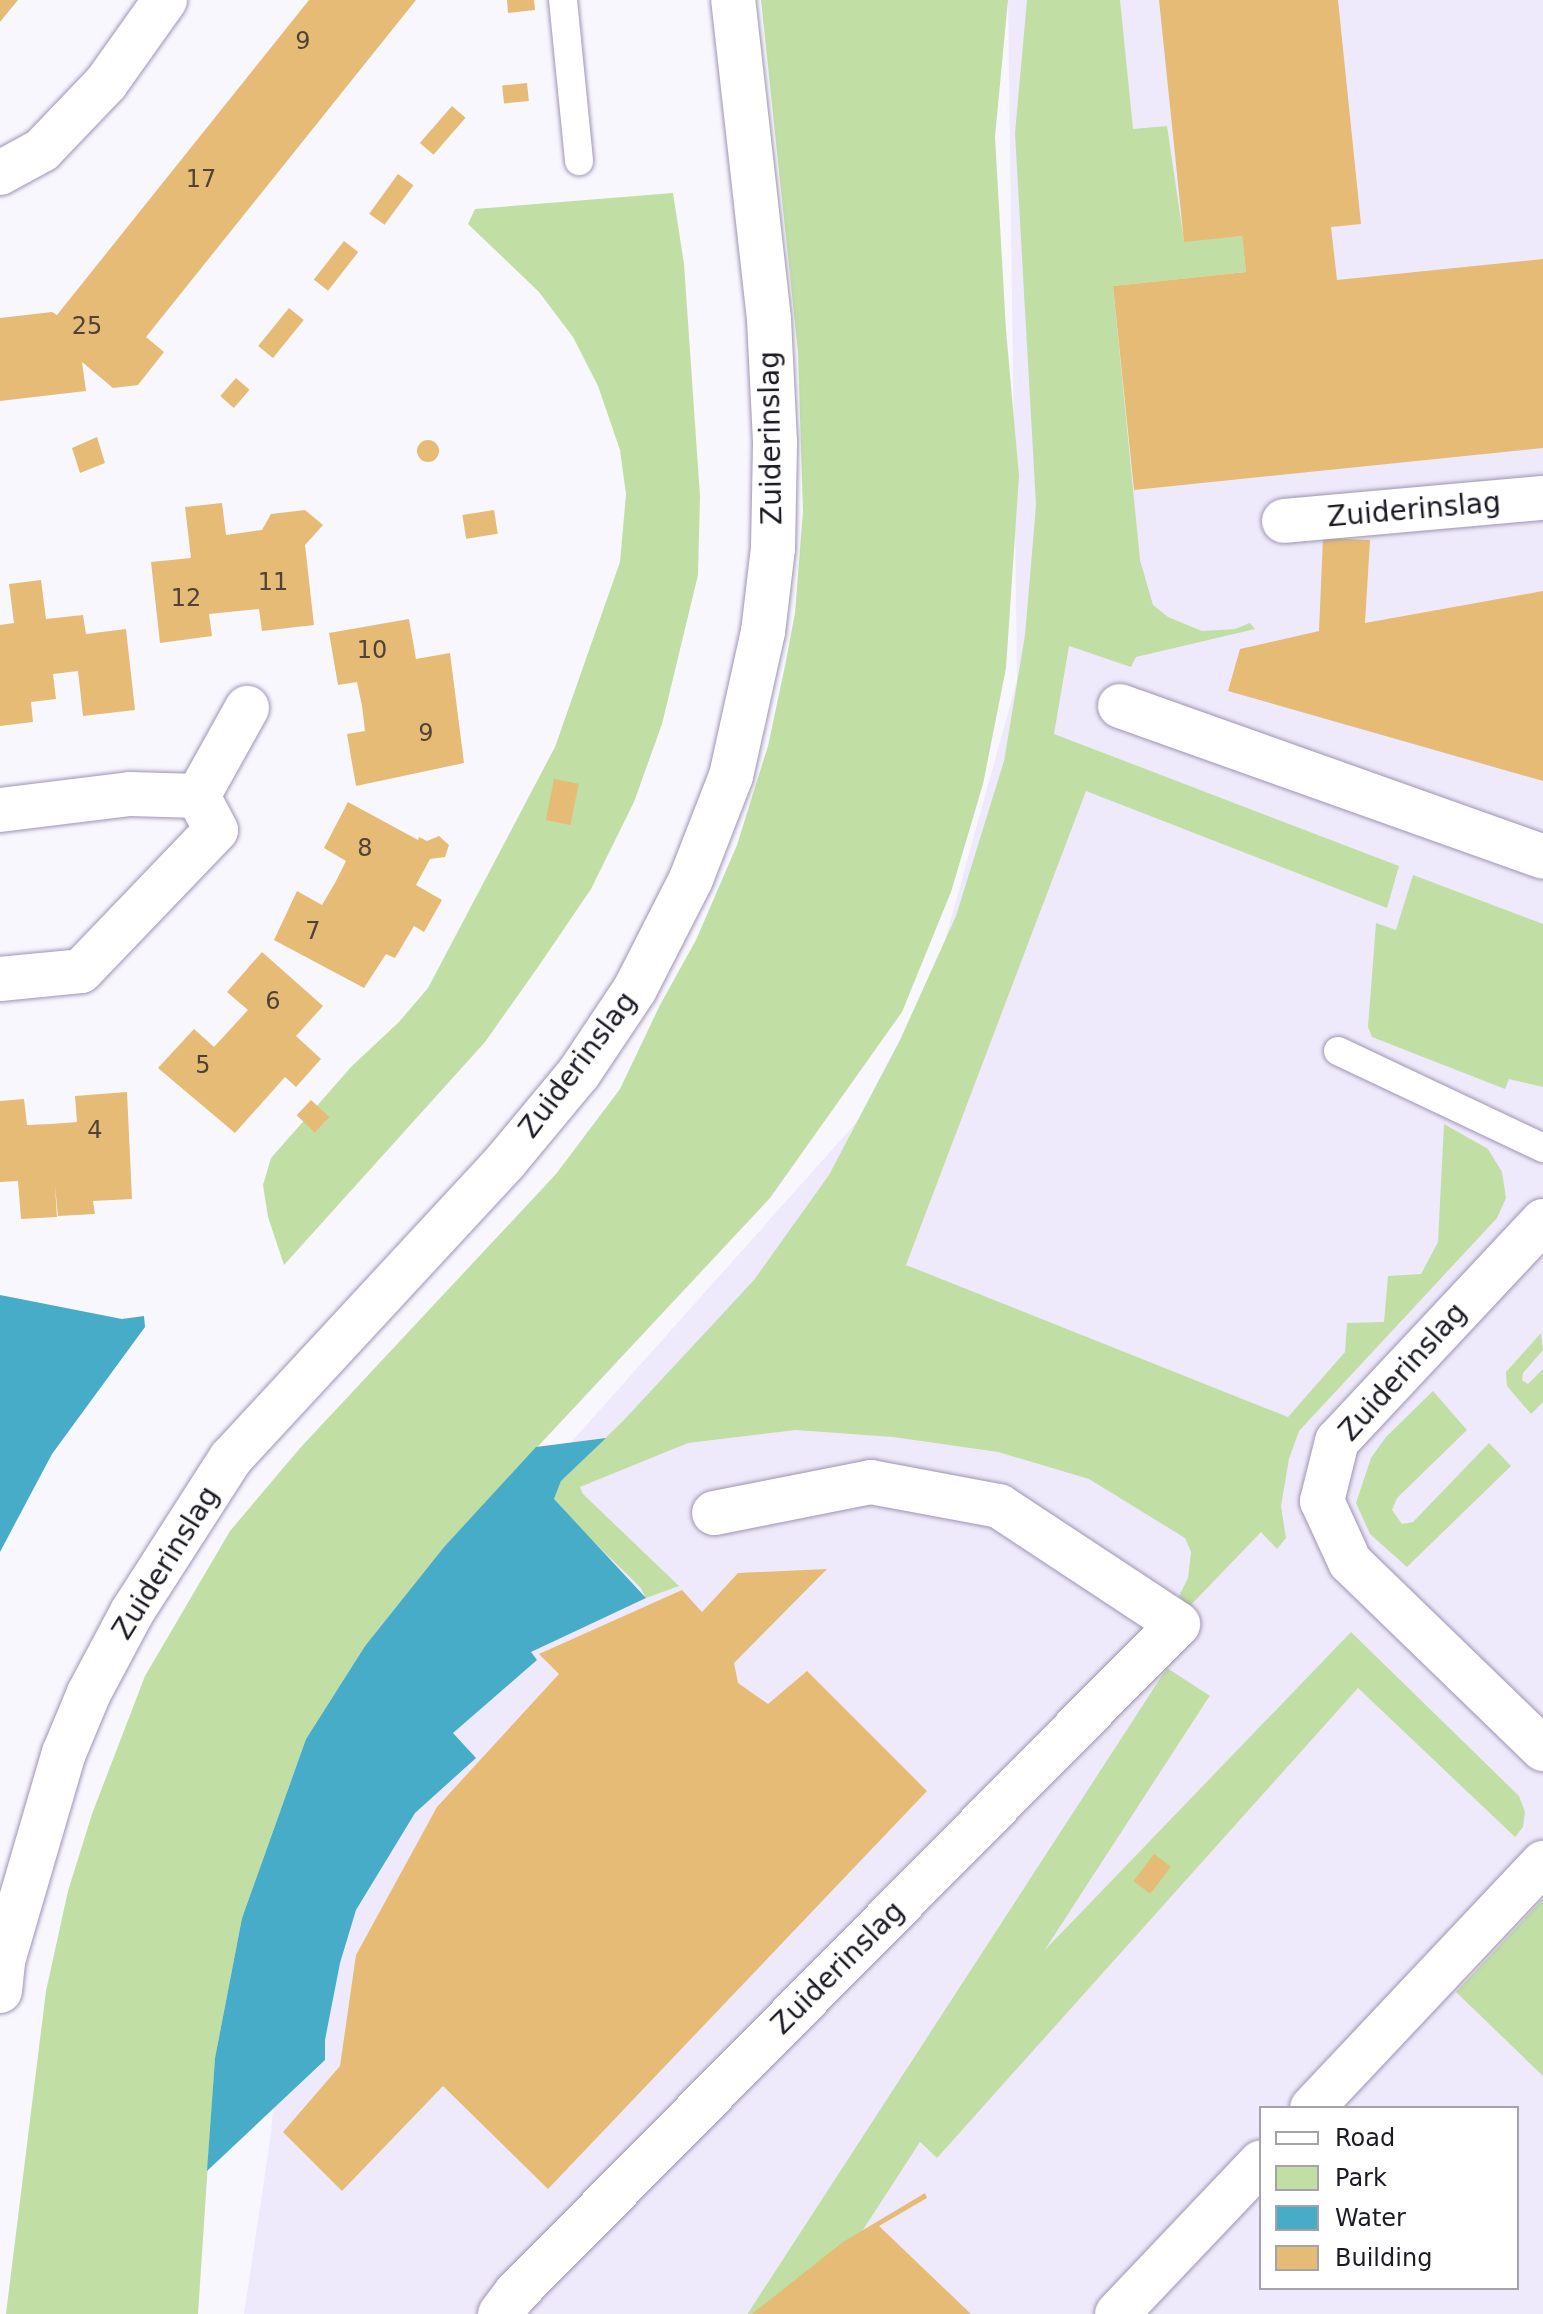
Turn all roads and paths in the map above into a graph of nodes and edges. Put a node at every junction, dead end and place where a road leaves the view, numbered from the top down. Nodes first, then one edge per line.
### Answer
1 (165, 0) edge
2 (563, 0) edge
3 (733, 0) edge
4 (579, 161) dead end
5 (0, 173) edge
6 (1543, 498) edge
7 (1284, 521) dead end
8 (1120, 706) dead end
9 (247, 708) dead end
10 (198, 796) junction
11 (0, 810) edge
12 (1543, 857) edge
13 (0, 979) edge
14 (1338, 1051) dead end
15 (1543, 1148) edge
16 (1543, 1221) edge
17 (714, 1513) dead end
18 (1543, 1749) edge
19 (1543, 1863) edge
20 (0, 1991) edge
21 (1314, 2106) edge
22 (1259, 2164) edge
23 (500, 2314) edge
24 (1117, 2314) edge

1 - 5 street
2 - 4 lane
3 - 20 street, Zuiderinslag
6 - 7 street, Zuiderinslag
8 - 12 street
9 - 10 street
10 - 11 street
10 - 13 street
14 - 15 lane
16 - 18 street, Zuiderinslag
17 - 23 street, Zuiderinslag
19 - 21 street
22 - 24 street

